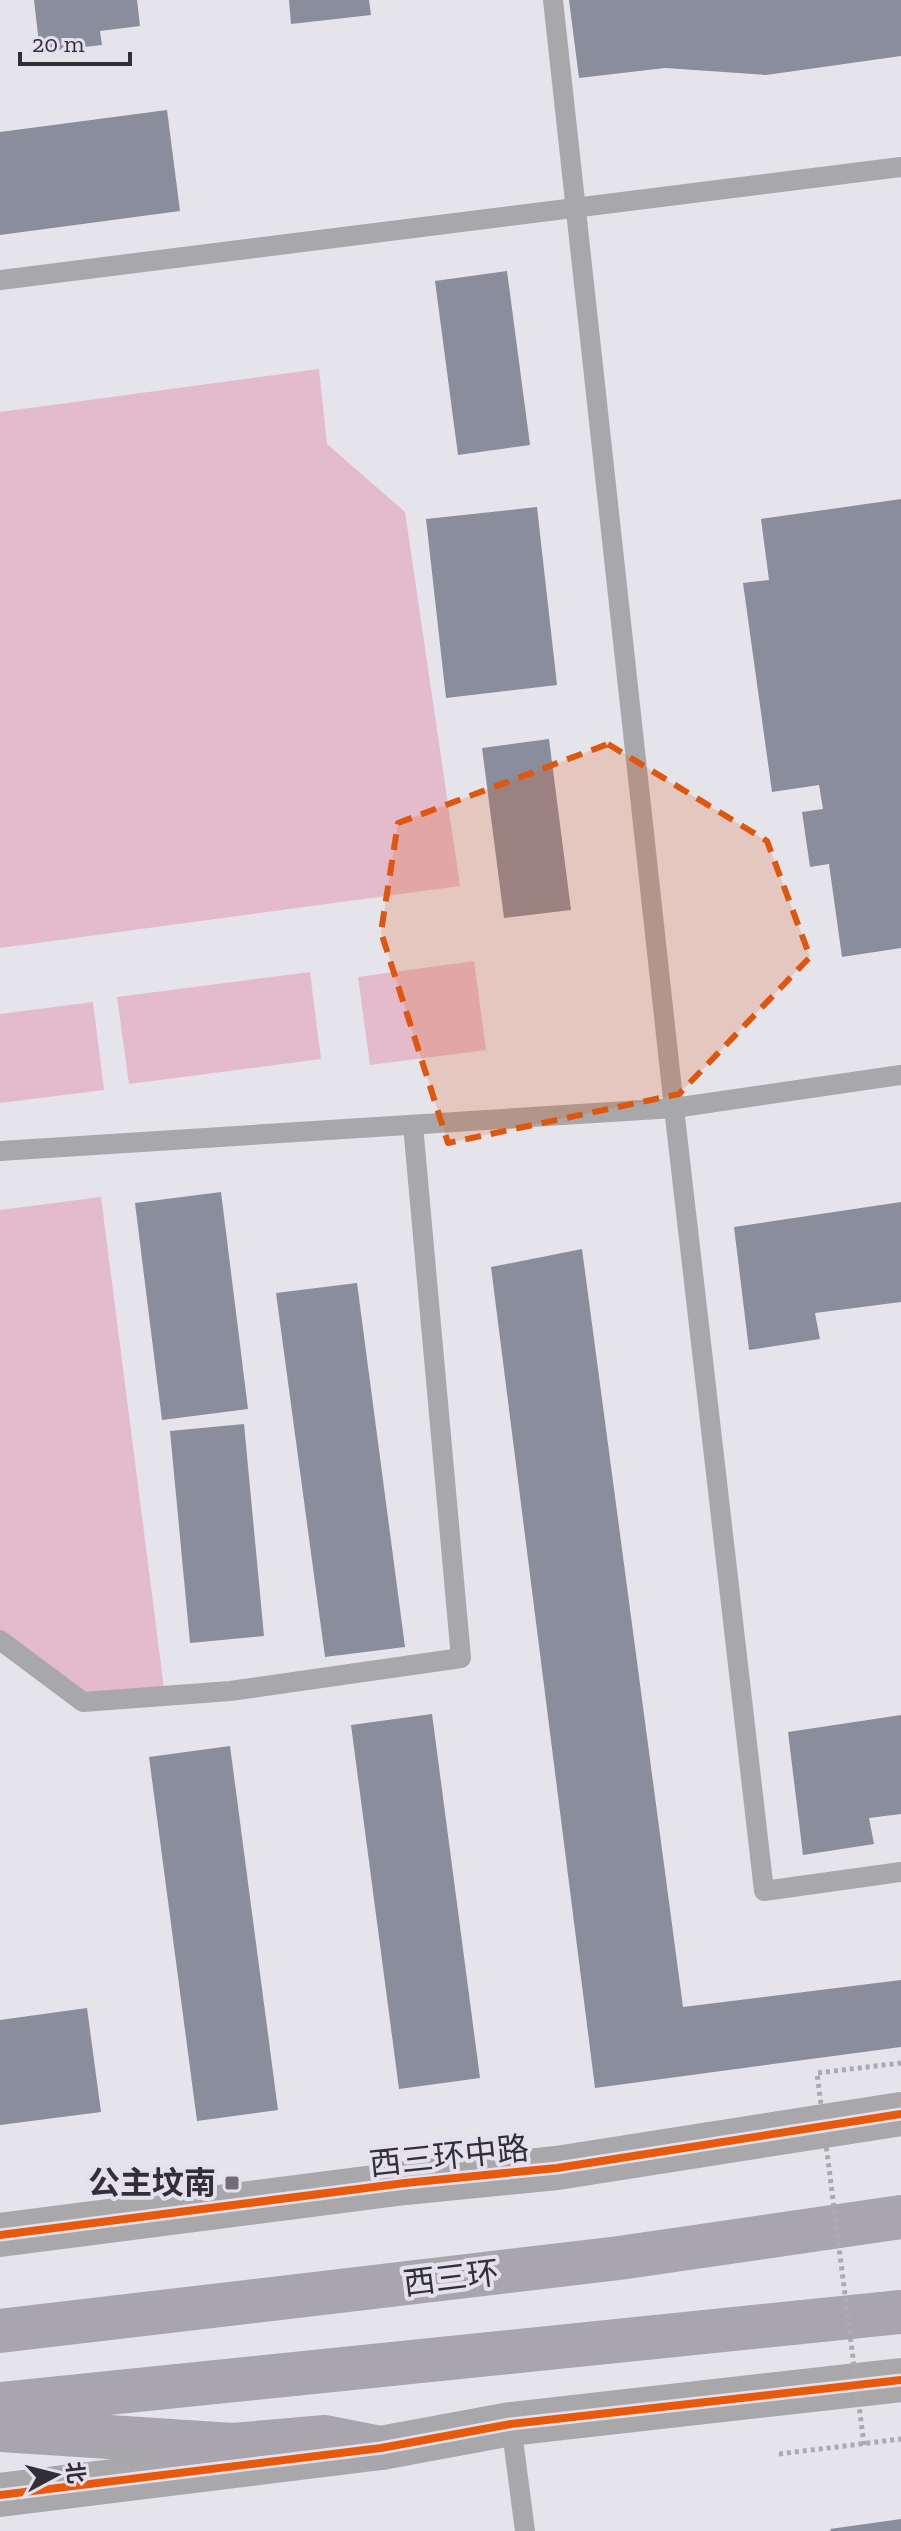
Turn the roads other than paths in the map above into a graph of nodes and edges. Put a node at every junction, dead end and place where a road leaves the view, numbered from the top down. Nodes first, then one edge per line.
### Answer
1 (553, 0) edge
2 (901, 167) edge
3 (576, 207) junction
4 (0, 280) edge
5 (901, 1075) edge
6 (674, 1108) junction
7 (413, 1125) junction
8 (0, 1151) edge
9 (0, 1640) edge
10 (901, 1872) edge
11 (901, 2114) edge
12 (901, 2217) edge
13 (0, 2235) edge
14 (901, 2312) edge
15 (0, 2331) edge
16 (901, 2380) edge
17 (0, 2404) edge
18 (511, 2424) junction
19 (0, 2430) edge
20 (381, 2448) junction
21 (0, 2495) edge
22 (525, 2531) edge

1 - 3 lane
2 - 3 lane
3 - 4 lane
3 - 6 lane
5 - 6 lane
6 - 7 lane
6 - 10 lane
7 - 8 lane
7 - 9 lane
11 - 13 street, 西三环中路
12 - 15 highway, 西三环
14 - 17 highway
16 - 18 street
18 - 20 street
18 - 22 lane
19 - 20 highway
20 - 21 street

